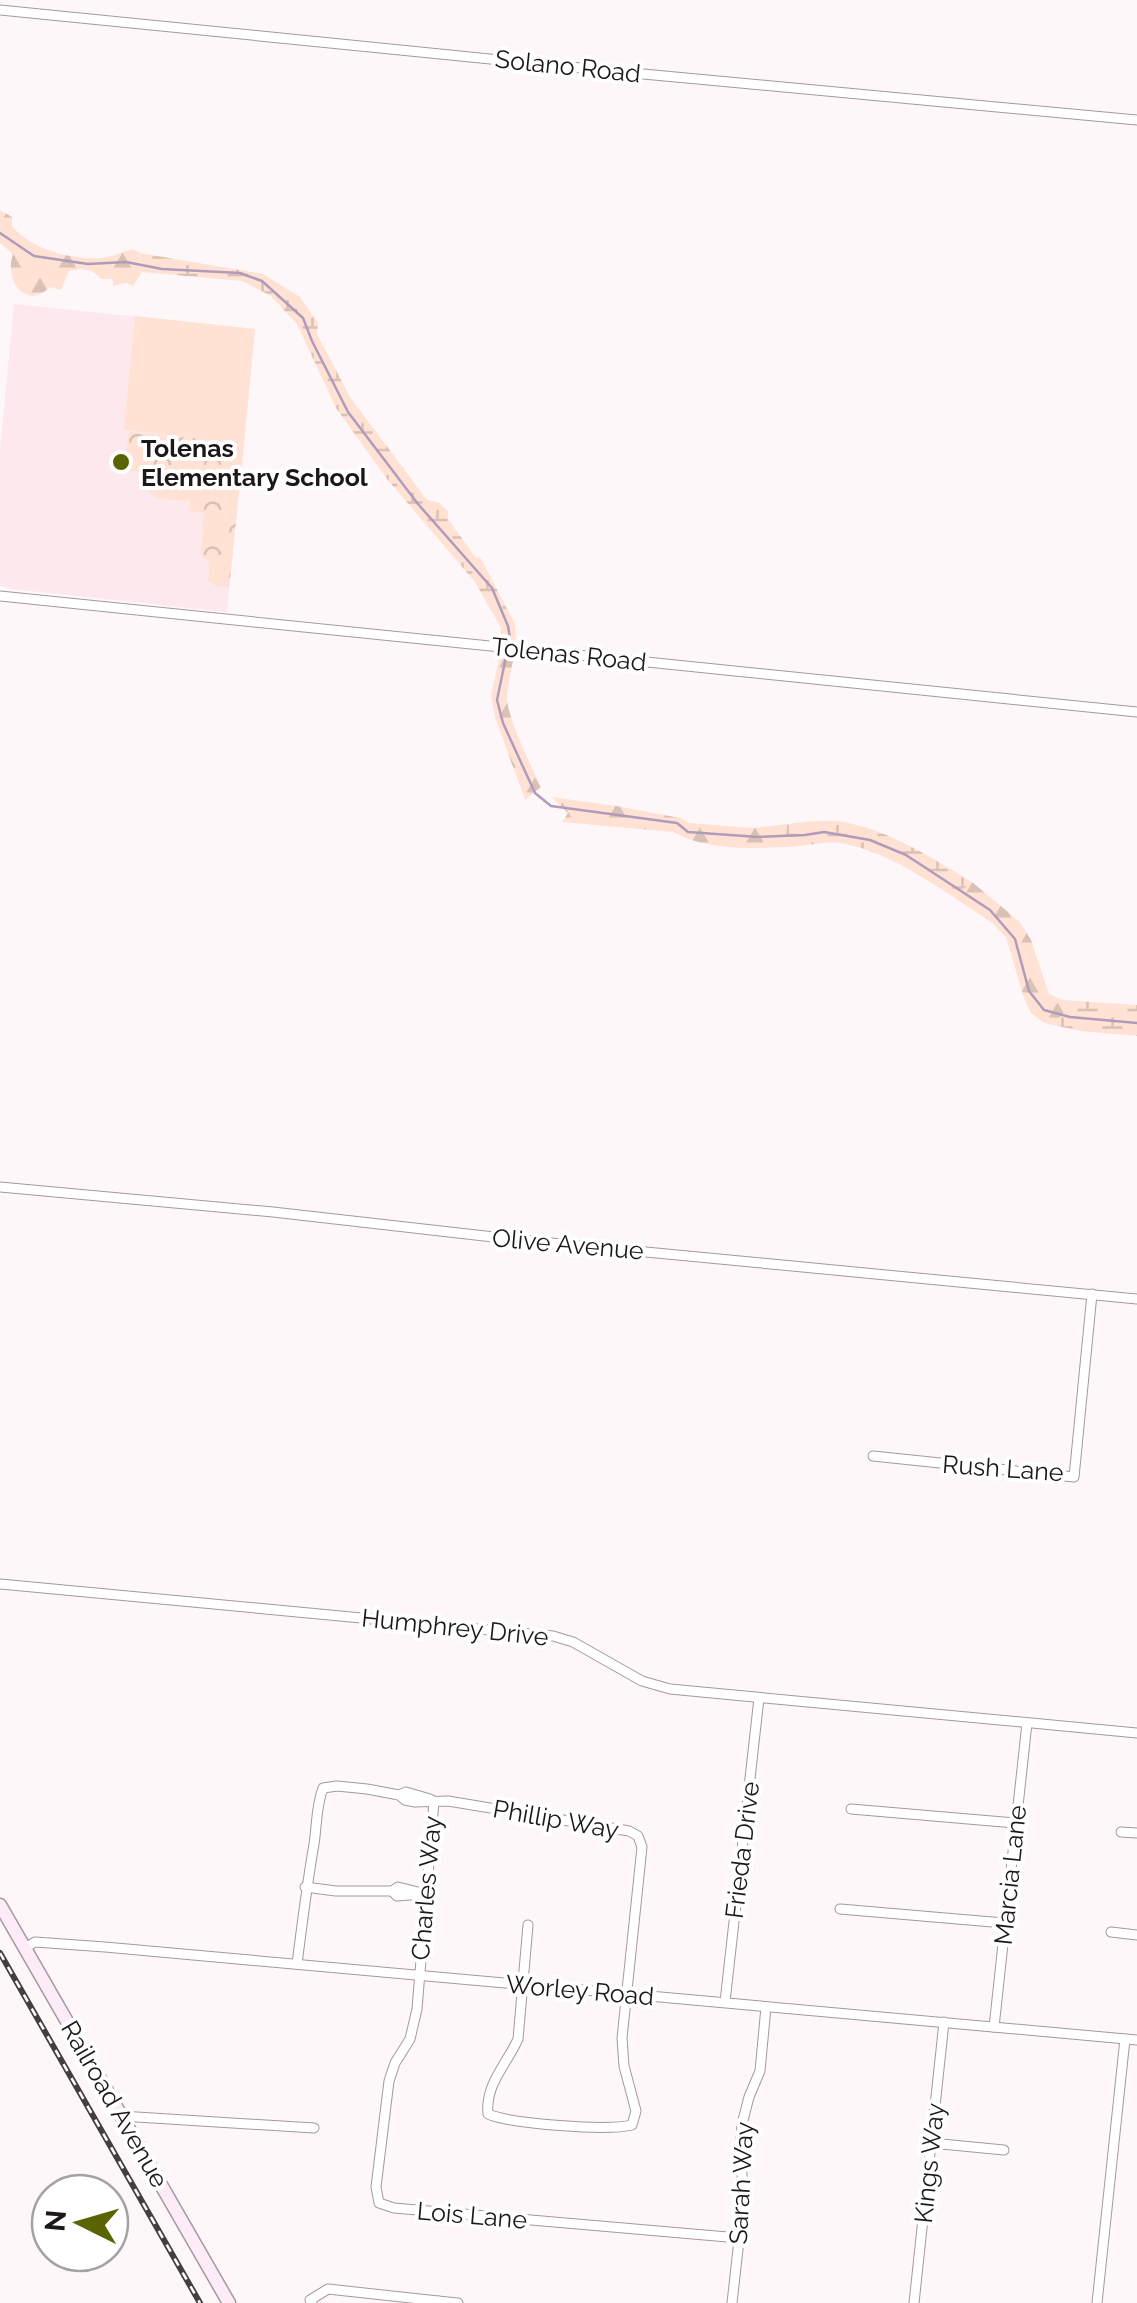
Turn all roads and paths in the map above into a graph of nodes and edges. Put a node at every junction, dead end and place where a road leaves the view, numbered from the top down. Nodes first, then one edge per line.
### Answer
1 (0, 10) edge
2 (1137, 120) edge
3 (0, 596) edge
4 (1137, 712) edge
5 (0, 1188) edge
6 (1092, 1294) junction
7 (1137, 1299) edge
8 (873, 1456) dead end
9 (0, 1584) edge
10 (759, 1698) junction
11 (1027, 1723) junction
12 (1137, 1733) edge
13 (434, 1801) junction
14 (851, 1809) dead end
15 (1016, 1823) junction
16 (1122, 1832) dead end
17 (1137, 1834) edge
18 (305, 1887) junction
19 (426, 1894) junction
20 (0, 1905) edge
21 (840, 1909) dead end
22 (1004, 1924) junction
23 (528, 1926) dead end
24 (1111, 1932) dead end
25 (1137, 1935) edge
26 (25, 1948) junction
27 (297, 1964) junction
28 (418, 1976) junction
29 (522, 1985) junction
30 (626, 1994) junction
31 (724, 2002) junction
32 (766, 2007) junction
33 (944, 2022) junction
34 (994, 2026) junction
35 (1125, 2039) junction
36 (1137, 2040) edge
37 (121, 2116) junction
38 (314, 2128) dead end
39 (931, 2143) junction
40 (1004, 2150) dead end
41 (739, 2238) junction
42 (438, 2302) edge
43 (230, 2303) edge
44 (312, 2303) edge
45 (458, 2303) edge
46 (732, 2303) edge
47 (914, 2303) edge
48 (1097, 2303) edge

1 - 2 street, Solano Road
3 - 4 street, Tolenas Road
5 - 6 street, Olive Avenue
6 - 7 street, Olive Avenue
6 - 8 street, Rush Lane
9 - 10 street, Humphrey Drive
10 - 11 street, Humphrey Drive
10 - 31 street, Frieda Drive
11 - 12 street, Humphrey Drive
11 - 15 street, Marcia Lane
13 - 18 street, Phillip Way
13 - 19 street, Charles Way
13 - 30 street, Phillip Way
14 - 15 street
15 - 22 street, Marcia Lane
16 - 17 street
18 - 19 street
18 - 27 street, Phillip Way
19 - 28 street, Charles Way
20 - 26 main road, Railroad Avenue
21 - 22 street
22 - 34 street, Marcia Lane
23 - 29 street
24 - 25 street
26 - 27 street, Worley Road
26 - 37 main road, Railroad Avenue
27 - 28 street, Worley Road
28 - 29 street, Worley Road
28 - 41 street, Lois Lane
29 - 30 street, Worley Road
29 - 30 street
30 - 31 street, Worley Road
31 - 32 street, Worley Road
32 - 33 street, Worley Road
32 - 41 street, Sarah Way
33 - 34 street, Worley Road
33 - 39 street, Kings Way
34 - 35 street, Worley Road
35 - 36 street, Worley Road
35 - 48 street
37 - 38 street
37 - 43 main road, Railroad Avenue
39 - 40 street
39 - 47 street, Kings Way
41 - 46 street, Sarah Way
42 - 44 street
42 - 45 street

